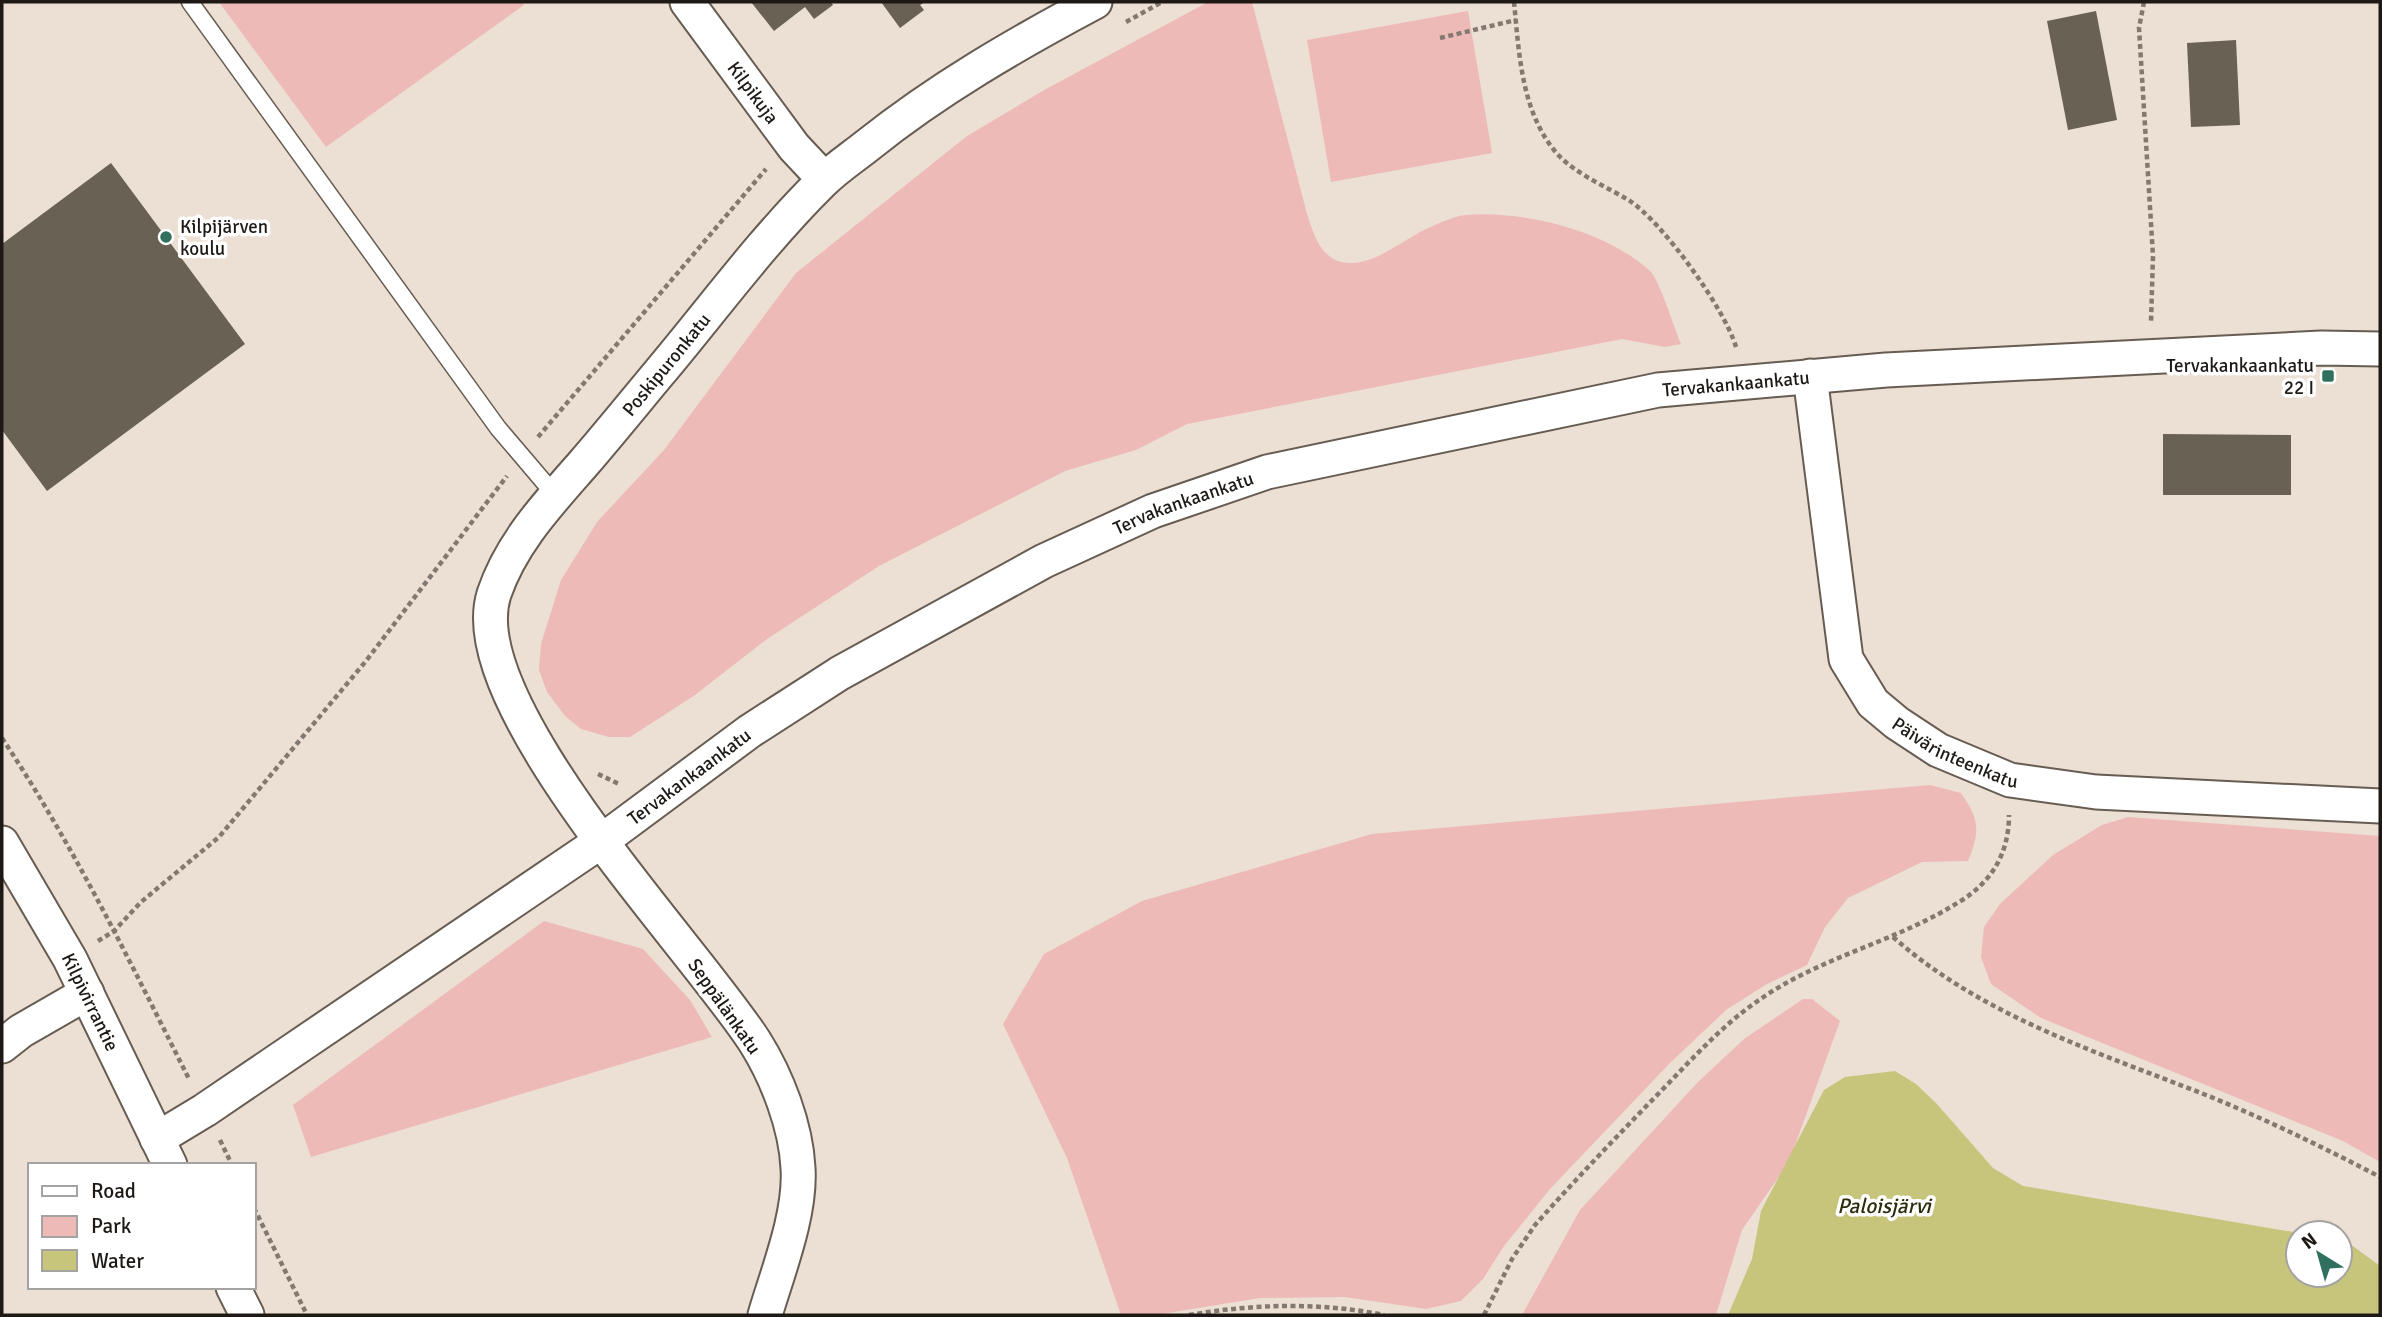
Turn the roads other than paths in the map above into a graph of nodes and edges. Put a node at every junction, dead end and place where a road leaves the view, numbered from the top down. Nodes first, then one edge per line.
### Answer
1 (190, 2) edge
2 (688, 2) edge
3 (1095, 2) edge
4 (824, 179) junction
5 (2380, 349) edge
6 (1810, 376) junction
7 (555, 495) junction
8 (2380, 806) edge
9 (603, 840) junction
10 (2, 843) edge
11 (87, 993) junction
12 (2, 1046) edge
13 (163, 1152) edge
14 (234, 1289) edge
15 (247, 1315) edge
16 (765, 1315) edge

1 - 7 lane
2 - 4 street, Kilpikuja
3 - 4 street, Poskipuronkatu
4 - 7 street, Poskipuronkatu
5 - 6 street, Tervakankaankatu
6 - 8 street, Päivärinteenkatu
6 - 9 street, Tervakankaankatu
7 - 9 street, Poskipuronkatu
9 - 13 street, Tervakankaankatu
9 - 16 street, Seppälänkatu
10 - 11 street, Kilpivirrantie
11 - 12 street
11 - 13 street, Kilpivirrantie
14 - 15 street

